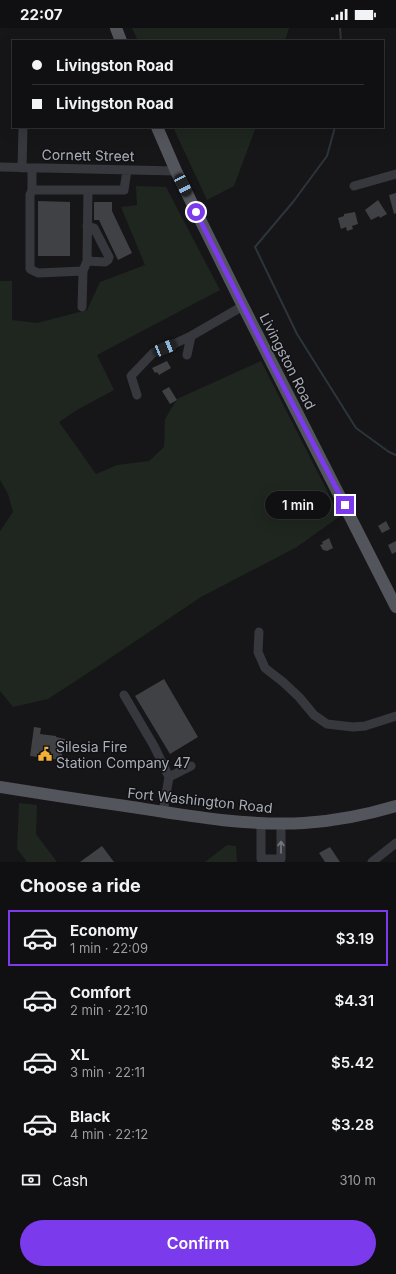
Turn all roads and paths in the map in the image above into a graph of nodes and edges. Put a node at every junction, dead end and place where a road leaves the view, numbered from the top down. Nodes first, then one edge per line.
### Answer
1 (116, 28) edge
2 (121, 40) edge
3 (23, 128) edge
4 (157, 128) edge
5 (0, 167) edge
6 (22, 168) junction
7 (32, 168) junction
8 (127, 170) junction
9 (176, 171) junction
10 (396, 174) edge
11 (354, 186) dead end
12 (32, 190) junction
13 (88, 190) junction
14 (87, 226) junction
15 (86, 261) junction
16 (83, 271) junction
17 (243, 306) junction
18 (82, 307) dead end
19 (191, 336) junction
20 (187, 355) dead end
21 (137, 395) dead end
22 (396, 607) edge
23 (259, 632) dead end
24 (124, 695) dead end
25 (396, 716) edge
26 (191, 766) dead end
27 (169, 777) junction
28 (0, 787) edge
29 (396, 806) edge
30 (163, 812) junction
31 (261, 823) junction
32 (281, 824) junction
33 (396, 843) edge
34 (372, 862) edge

1 - 2 main road
3 - 6 street
4 - 9 main road, Livingston Road
5 - 6 street, Cornett Street
6 - 7 street, Cornett Street
7 - 8 street, Cornett Street
7 - 12 street
8 - 9 street, Cornett Street
8 - 13 street
9 - 17 main road, Livingston Road
10 - 11 street
12 - 13 street
12 - 16 street
13 - 14 street
14 - 15 street
14 - 15 street
15 - 16 street
16 - 18 street
17 - 19 street
17 - 22 main road, Livingston Road
19 - 20 street
19 - 21 street
23 - 25 street
24 - 27 street
26 - 27 street
27 - 30 street
28 - 30 main road, Fort Washington Road
29 - 32 main road, Fort Washington Road
30 - 31 main road, Fort Washington Road
31 - 32 main road, Fort Washington Road
31 -> 32 street
33 - 34 street

